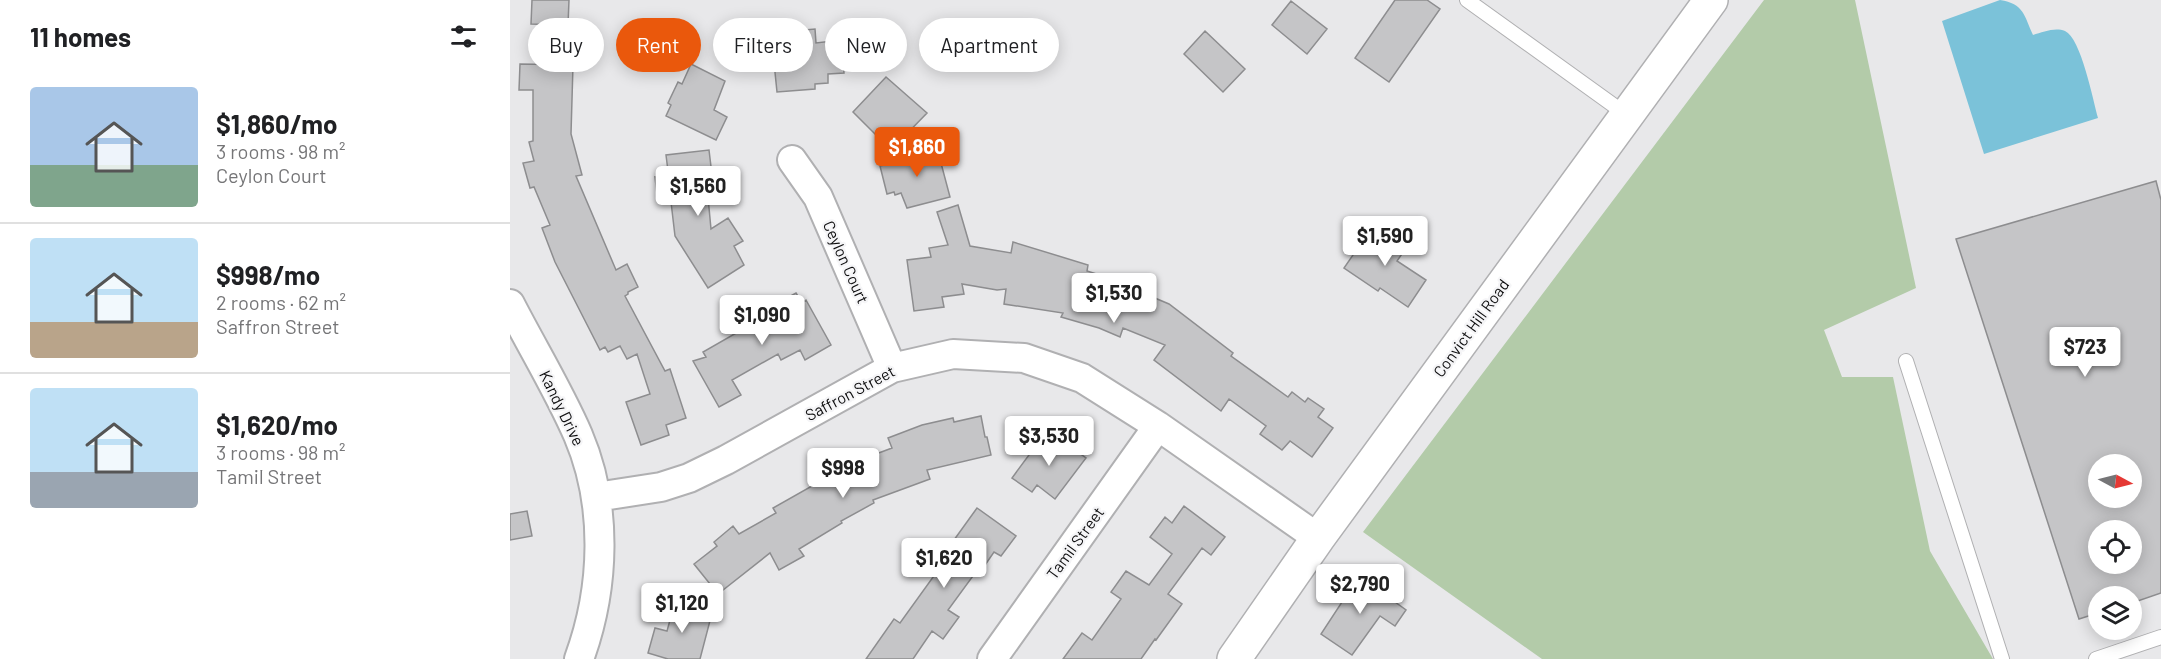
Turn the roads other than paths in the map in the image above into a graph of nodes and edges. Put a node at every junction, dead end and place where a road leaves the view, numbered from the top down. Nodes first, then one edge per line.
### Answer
1 (1467, 0) edge
2 (1712, 0) edge
3 (1627, 115) junction
4 (792, 160) dead end
5 (510, 304) edge
6 (1906, 361) dead end
7 (892, 368) junction
8 (1158, 426) junction
9 (596, 497) junction
10 (1318, 538) junction
11 (2161, 637) edge
12 (1243, 656) edge
13 (579, 659) edge
14 (992, 659) edge
15 (2002, 659) edge
16 (2096, 659) edge

1 - 3 lane
2 - 3 street, Convict Hill Road
3 - 10 street, Convict Hill Road
4 - 7 street, Ceylon Court
5 - 9 street, Kandy Drive
6 - 15 lane
7 - 8 street, Saffron Street
7 - 9 street, Saffron Street
8 - 10 street, Saffron Street
8 - 14 street, Tamil Street
9 - 13 street, Kandy Drive
10 - 12 street, Convict Hill Road
11 - 16 lane

